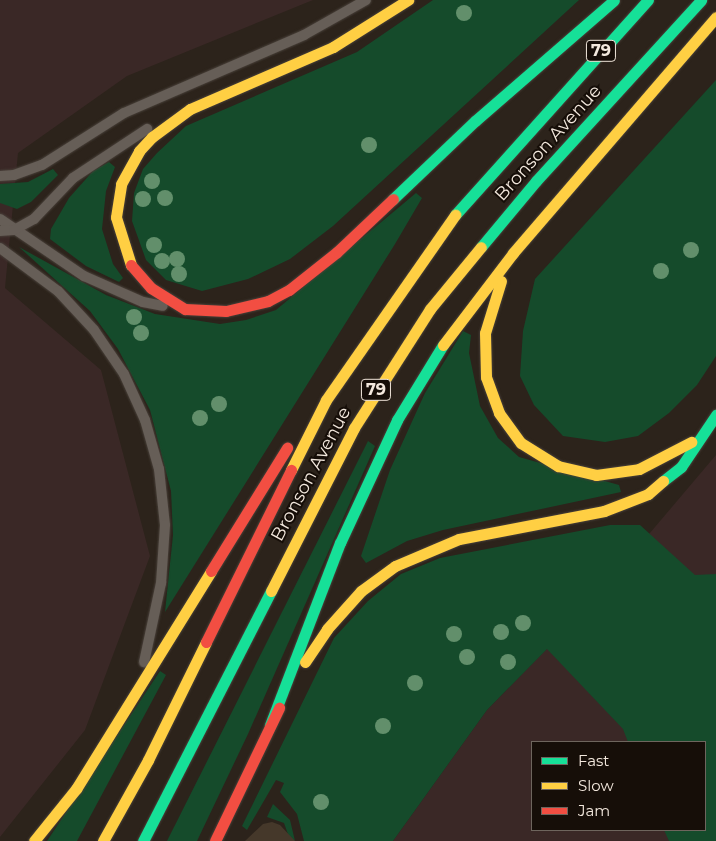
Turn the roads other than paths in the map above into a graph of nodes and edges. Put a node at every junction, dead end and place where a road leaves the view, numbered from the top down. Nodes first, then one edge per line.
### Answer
1 (366, 0) edge
2 (408, 0) edge
3 (614, 0) edge
4 (648, 0) edge
5 (701, 0) edge
6 (716, 16) edge
7 (190, 109) junction
8 (0, 176) edge
9 (0, 219) edge
10 (14, 230) junction
11 (0, 231) edge
12 (0, 248) edge
13 (513, 253) junction
14 (185, 309) junction
15 (326, 400) junction
16 (716, 414) edge
17 (699, 438) junction
18 (139, 686) junction
19 (270, 725) junction
20 (34, 841) edge
21 (103, 841) edge
22 (143, 841) edge
23 (215, 841) edge

1 - 8 lane
2 - 7 highway
3 - 14 highway
4 - 15 highway, Bronson Avenue / 79
5 - 22 highway, Bronson Avenue / 79
6 - 13 highway
7 - 10 lane
7 - 14 highway
9 - 10 lane
10 - 11 lane
10 - 14 lane
12 - 18 lane
13 - 17 highway
13 - 19 highway
15 - 18 highway
15 - 21 highway, Bronson Avenue / 79
16 - 17 highway
17 - 19 highway
18 - 20 highway
19 - 23 highway

